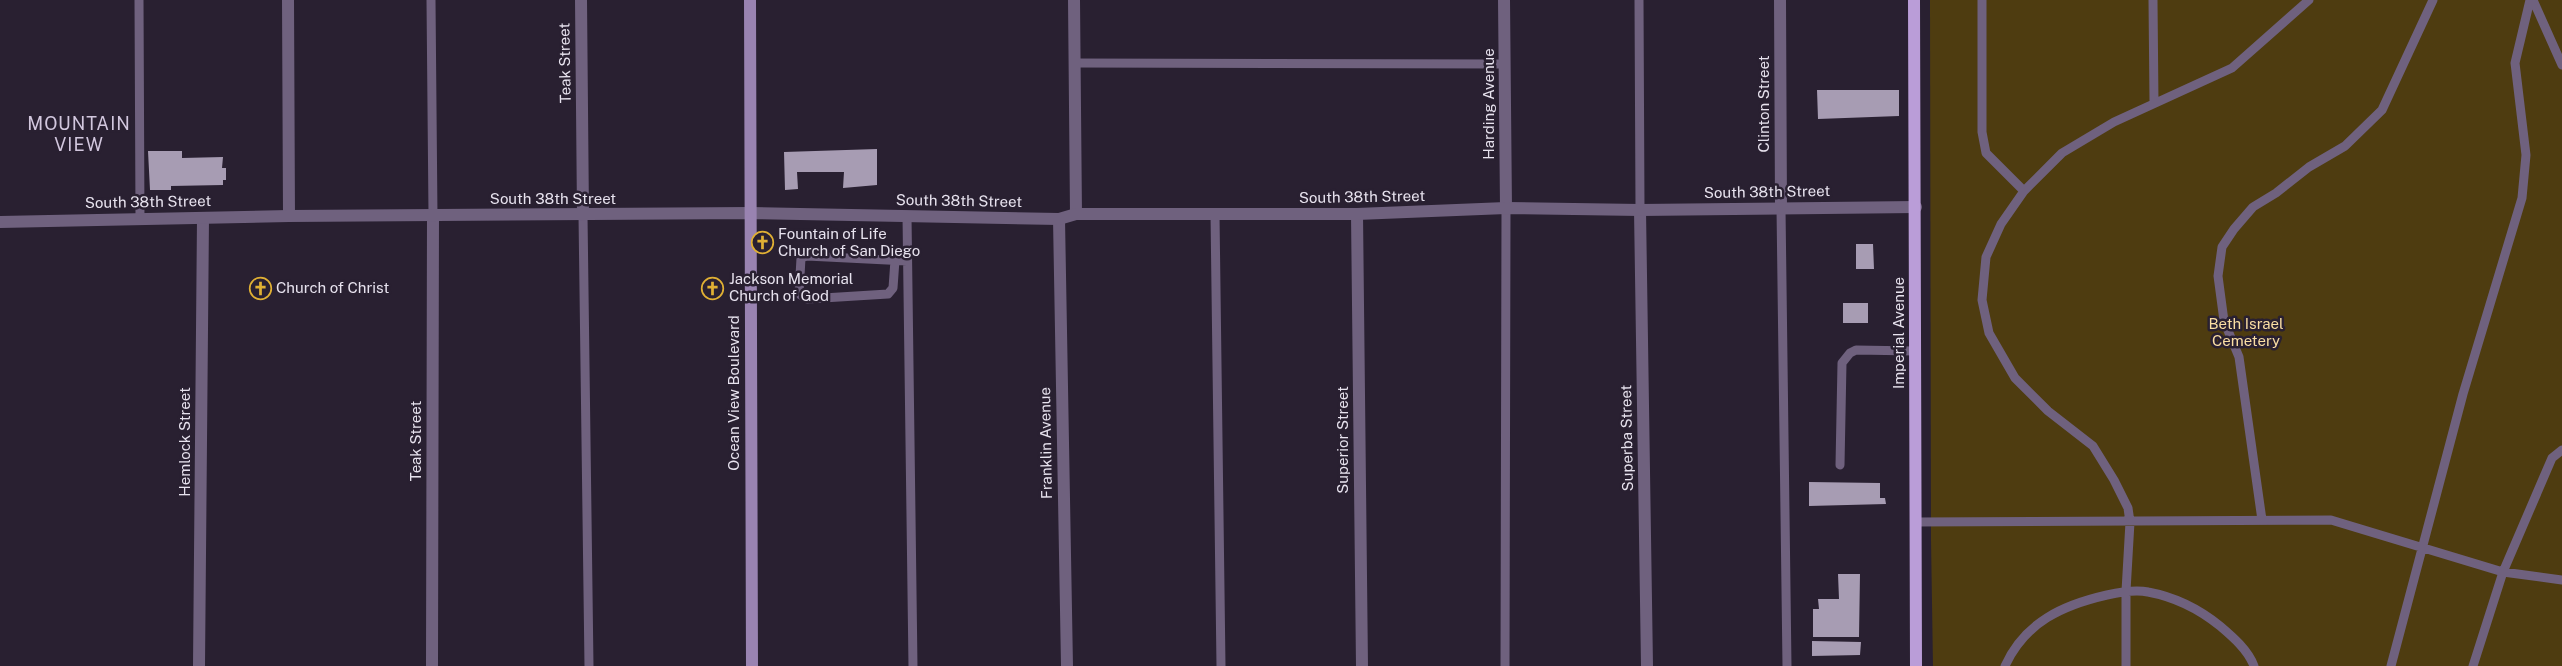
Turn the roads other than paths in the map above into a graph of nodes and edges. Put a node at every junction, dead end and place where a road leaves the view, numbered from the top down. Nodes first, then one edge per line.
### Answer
1 (139, 0) edge
2 (288, 0) edge
3 (431, 0) edge
4 (581, 0) edge
5 (750, 0) edge
6 (1074, 0) edge
7 (1504, 0) edge
8 (1639, 0) edge
9 (1780, 0) edge
10 (1914, 0) edge
11 (1982, 0) edge
12 (2153, 0) edge
13 (2309, 0) edge
14 (2433, 0) edge
15 (2531, 0) edge
16 (1075, 63) junction
17 (1505, 64) junction
18 (2562, 65) edge
19 (2154, 103) junction
20 (2024, 191) junction
21 (1916, 207) junction
22 (1506, 208) junction
23 (1781, 208) junction
24 (1640, 210) junction
25 (751, 213) junction
26 (1076, 214) junction
27 (1216, 214) junction
28 (1358, 214) junction
29 (433, 215) junction
30 (583, 215) junction
31 (289, 216) junction
32 (907, 216) junction
33 (140, 218) junction
34 (203, 218) junction
35 (1059, 218) junction
36 (0, 222) edge
37 (895, 260) junction
38 (907, 261) junction
39 (1915, 351) junction
40 (2562, 450) edge
41 (1840, 465) dead end
42 (2262, 520) junction
43 (1915, 522) junction
44 (2130, 522) junction
45 (2422, 548) junction
46 (2503, 572) junction
47 (2562, 580) edge
48 (2126, 591) junction
49 (199, 666) edge
50 (432, 666) edge
51 (589, 666) edge
52 (752, 666) edge
53 (913, 666) edge
54 (1067, 666) edge
55 (1221, 666) edge
56 (1362, 666) edge
57 (1505, 666) edge
58 (1647, 666) edge
59 (1787, 666) edge
60 (1916, 666) edge
61 (2005, 666) edge
62 (2126, 666) edge
63 (2254, 666) edge
64 (2391, 666) edge
65 (2473, 666) edge

1 - 33 lane
2 - 31 street
3 - 29 lane
4 - 30 street, Teak Street
5 - 25 main road, Ocean View Boulevard
6 - 16 street
7 - 17 street, Harding Avenue
8 - 24 lane
9 - 23 street, Clinton Street
10 - 21 main road, Imperial Avenue
11 - 20 lane
12 - 19 lane
13 - 19 lane
14 - 42 lane
15 - 18 lane
15 - 45 lane
16 - 17 lane
16 - 26 street
17 - 22 street, Harding Avenue
19 - 20 lane
20 - 44 lane
21 - 23 street, South 38th Street
21 - 39 main road, Imperial Avenue
22 - 24 street, South 38th Street
22 - 28 street, South 38th Street
22 - 57 lane
23 - 24 street, South 38th Street
23 - 59 lane
24 - 58 street, Superba Street
25 - 30 street, South 38th Street
25 - 32 street, South 38th Street
25 - 52 main road, Ocean View Boulevard
26 - 27 street, South 38th Street
26 - 35 street, South 38th Street
27 - 28 street, South 38th Street
27 - 55 lane
28 - 56 street, Superior Street
29 - 30 street, South 38th Street
29 - 31 street, South 38th Street
29 - 50 street, Teak Street
30 - 51 lane
31 - 34 street, South 38th Street
32 - 35 street, South 38th Street
32 - 38 lane
33 - 34 street, South 38th Street
33 - 36 street, South 38th Street
34 - 49 street, Hemlock Street
35 - 54 street, Franklin Avenue
37 - 37 lane
37 - 38 lane
38 - 53 lane
39 - 41 lane
39 - 43 main road, Imperial Avenue
40 - 46 lane
42 - 44 lane
42 - 45 lane
43 - 44 lane
43 - 60 main road, Imperial Avenue
44 - 48 lane
45 - 46 lane
45 - 64 lane
46 - 47 lane
46 - 65 lane
48 - 61 lane
48 - 62 lane
48 - 63 lane

